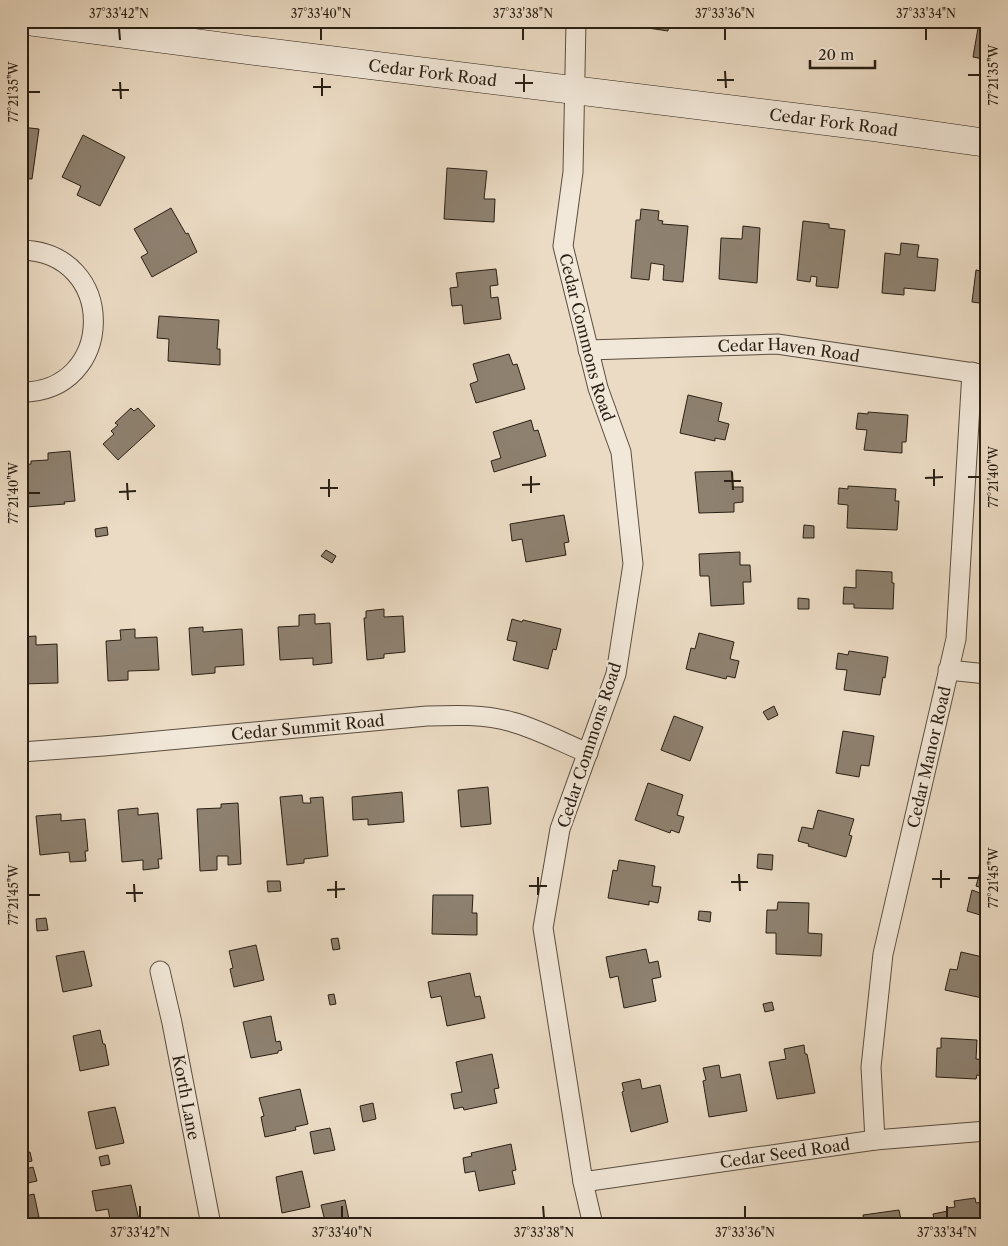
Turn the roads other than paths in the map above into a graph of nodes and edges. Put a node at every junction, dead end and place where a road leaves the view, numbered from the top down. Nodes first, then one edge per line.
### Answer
1 (28, 21) edge
2 (576, 21) edge
3 (574, 91) junction
4 (987, 143) edge
5 (21, 250) edge
6 (588, 350) junction
7 (980, 374) edge
8 (21, 392) edge
9 (948, 670) junction
10 (987, 674) edge
11 (21, 752) edge
12 (588, 753) junction
13 (160, 971) dead end
14 (987, 1131) edge
15 (875, 1140) junction
16 (584, 1182) junction
17 (212, 1225) edge
18 (593, 1225) edge

1 - 3 street, Cedar Fork Road
2 - 3 street, Cedar Commons Road
3 - 4 street, Cedar Fork Road
3 - 6 street, Cedar Commons Road
5 - 8 street
6 - 7 street, Cedar Haven Road
6 - 12 street, Cedar Commons Road
7 - 9 street, Cedar Manor Road
9 - 10 street
9 - 15 street, Cedar Manor Road
11 - 12 street, Cedar Summit Road
12 - 16 street, Cedar Commons Road
13 - 17 street, Korth Lane
14 - 15 street, Cedar Seed Road
15 - 16 street, Cedar Seed Road
16 - 18 street, Cedar Commons Road

